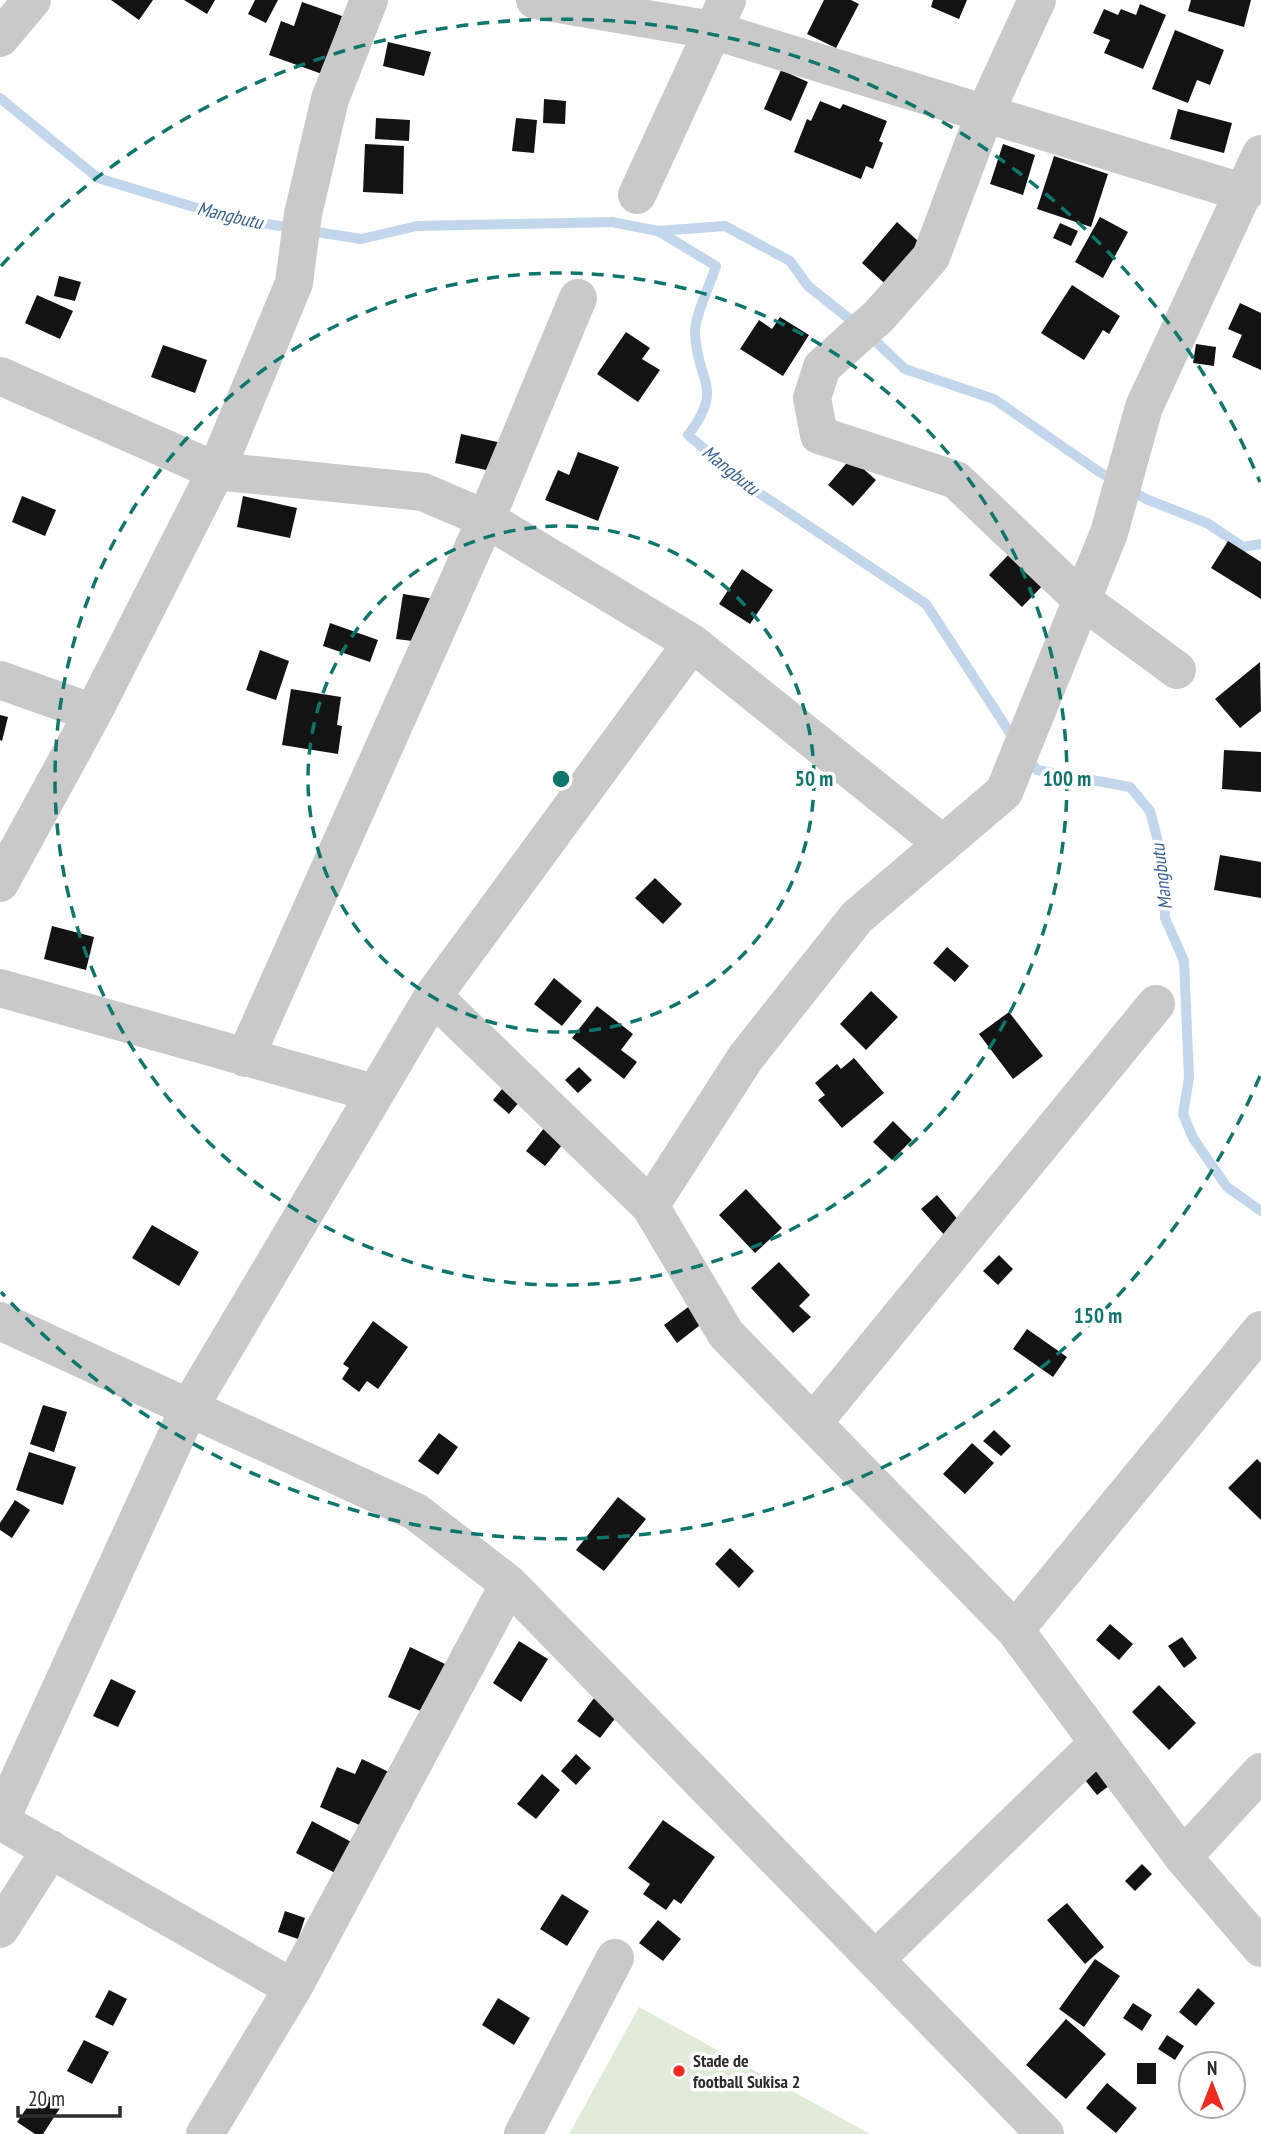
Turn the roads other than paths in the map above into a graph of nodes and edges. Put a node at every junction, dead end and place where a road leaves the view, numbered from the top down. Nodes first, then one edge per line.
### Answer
1 (32, 0) edge
2 (369, 0) edge
3 (535, 0) edge
4 (1037, 0) edge
5 (719, 15) edge
6 (0, 38) edge
7 (985, 113) junction
8 (1261, 155) edge
9 (1245, 193) junction
10 (637, 195) dead end
11 (578, 298) dead end
12 (0, 376) edge
13 (216, 471) junction
14 (486, 519) junction
15 (1082, 600) junction
16 (692, 643) junction
17 (1177, 670) dead end
18 (0, 680) edge
19 (93, 713) junction
20 (943, 844) junction
21 (0, 884) edge
22 (0, 988) edge
23 (433, 996) junction
24 (1156, 1004) dead end
25 (245, 1058) junction
26 (374, 1093) junction
27 (650, 1206) junction
28 (0, 1321) edge
29 (1261, 1330) edge
30 (190, 1406) junction
31 (813, 1423) junction
32 (509, 1584) junction
33 (1015, 1630) junction
34 (1097, 1744) junction
35 (1261, 1772) edge
36 (0, 1821) edge
37 (51, 1849) junction
38 (1183, 1857) junction
39 (0, 1929) edge
40 (1261, 1948) edge
41 (615, 1958) dead end
42 (876, 1959) junction
43 (293, 1988) junction
44 (205, 2134) edge
45 (523, 2134) edge
46 (1045, 2134) edge

1 - 6 street
2 - 13 street
3 - 5 street
4 - 7 street
5 - 7 street
5 - 10 street
7 - 9 street
7 - 15 street
8 - 9 street
9 - 15 street
11 - 14 street
12 - 13 street
13 - 14 street
13 - 19 street
14 - 16 street
14 - 25 street
15 - 17 street
15 - 20 street
16 - 20 street
16 - 23 street
18 - 19 street
19 - 21 street
20 - 27 street
22 - 25 street
23 - 26 street
23 - 27 street
24 - 31 street
25 - 26 street
26 - 30 street
27 - 31 street
28 - 30 street
29 - 33 street
30 - 32 street
30 - 36 street
31 - 33 street
32 - 42 street
32 - 43 street
33 - 34 street
34 - 38 street
34 - 42 street
35 - 38 street
36 - 37 street
37 - 39 street
37 - 43 street
38 - 40 street
41 - 45 street
42 - 46 street
43 - 44 street

